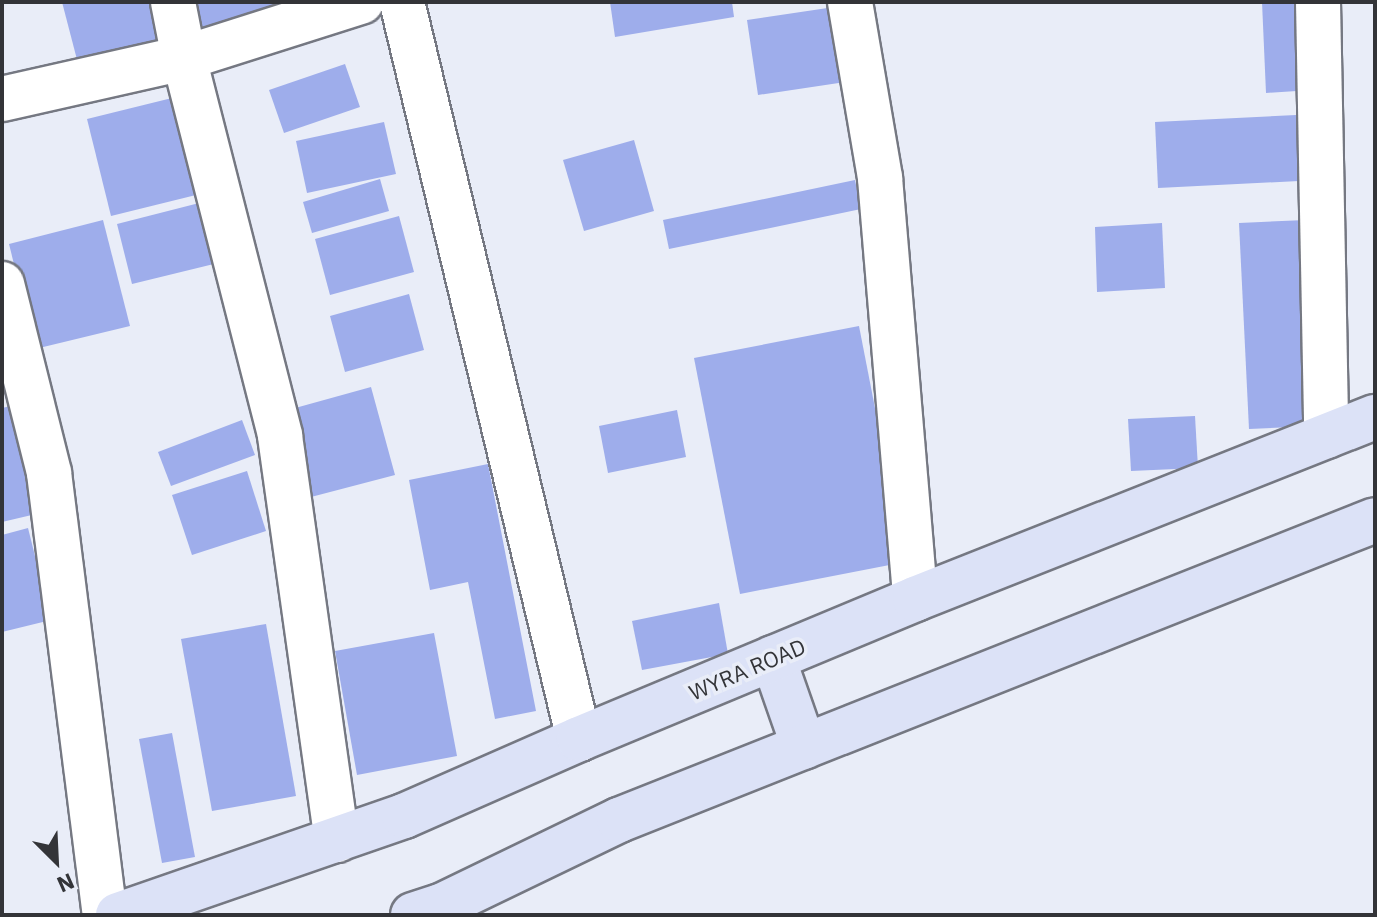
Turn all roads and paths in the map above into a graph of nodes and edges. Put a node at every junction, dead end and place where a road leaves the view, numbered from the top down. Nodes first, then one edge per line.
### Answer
1 (173, 2) edge
2 (361, 2) edge
3 (402, 2) edge
4 (850, 2) edge
5 (1318, 2) edge
6 (184, 58) junction
7 (2, 99) edge
8 (2, 284) edge
9 (1375, 417) edge
10 (1326, 436) junction
11 (1375, 520) edge
12 (915, 599) junction
13 (773, 658) junction
14 (579, 739) junction
15 (804, 747) junction
16 (337, 840) junction
17 (433, 912) edge
18 (105, 915) edge
19 (118, 915) edge

1 - 6 street
2 - 6 street
3 - 14 street
4 - 12 street
5 - 10 street
6 - 7 street
6 - 16 street
8 - 18 street
9 - 10 main road, WYRA ROAD
10 - 12 main road, WYRA ROAD
11 - 15 main road
12 - 13 main road, WYRA ROAD
13 - 14 main road, WYRA ROAD
13 - 15 main road
14 - 16 main road, WYRA ROAD
15 - 17 main road
16 - 19 main road, WYRA ROAD

